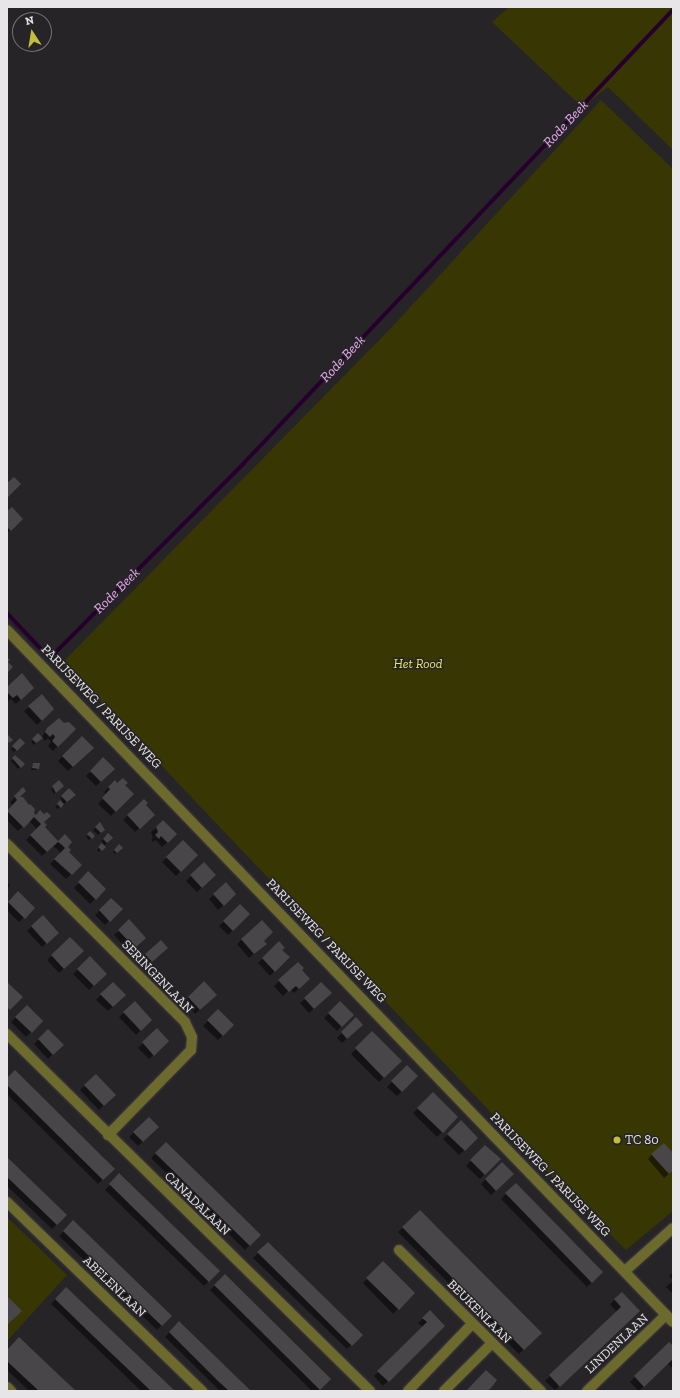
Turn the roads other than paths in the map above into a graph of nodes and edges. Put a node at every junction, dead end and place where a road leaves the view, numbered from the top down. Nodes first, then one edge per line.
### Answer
1 (7, 630) edge
2 (7, 844) edge
3 (7, 1034) edge
4 (108, 1135) junction
5 (7, 1202) edge
6 (673, 1228) edge
7 (399, 1250) dead end
8 (625, 1271) junction
9 (670, 1319) edge
10 (472, 1324) junction
11 (492, 1343) junction
12 (7, 1387) edge
13 (11, 1391) edge
14 (202, 1391) edge
15 (370, 1391) edge
16 (408, 1391) edge
17 (444, 1391) edge
18 (540, 1391) edge
19 (587, 1391) edge

1 - 8 street, PARIJSEWEG / PARIJSE WEG
2 - 4 street, SERINGENLAAN
3 - 4 street, CANADALAAN
4 - 15 street, CANADALAAN
5 - 14 street, ABELENLAAN
6 - 8 street
7 - 10 street, BEUKENLAAN
8 - 9 street, PARIJSEWEG / PARIJSE WEG
9 - 19 street, LINDENLAAN
10 - 11 street, BEUKENLAAN
10 - 16 street
11 - 17 street
11 - 18 street, BEUKENLAAN
12 - 13 street

